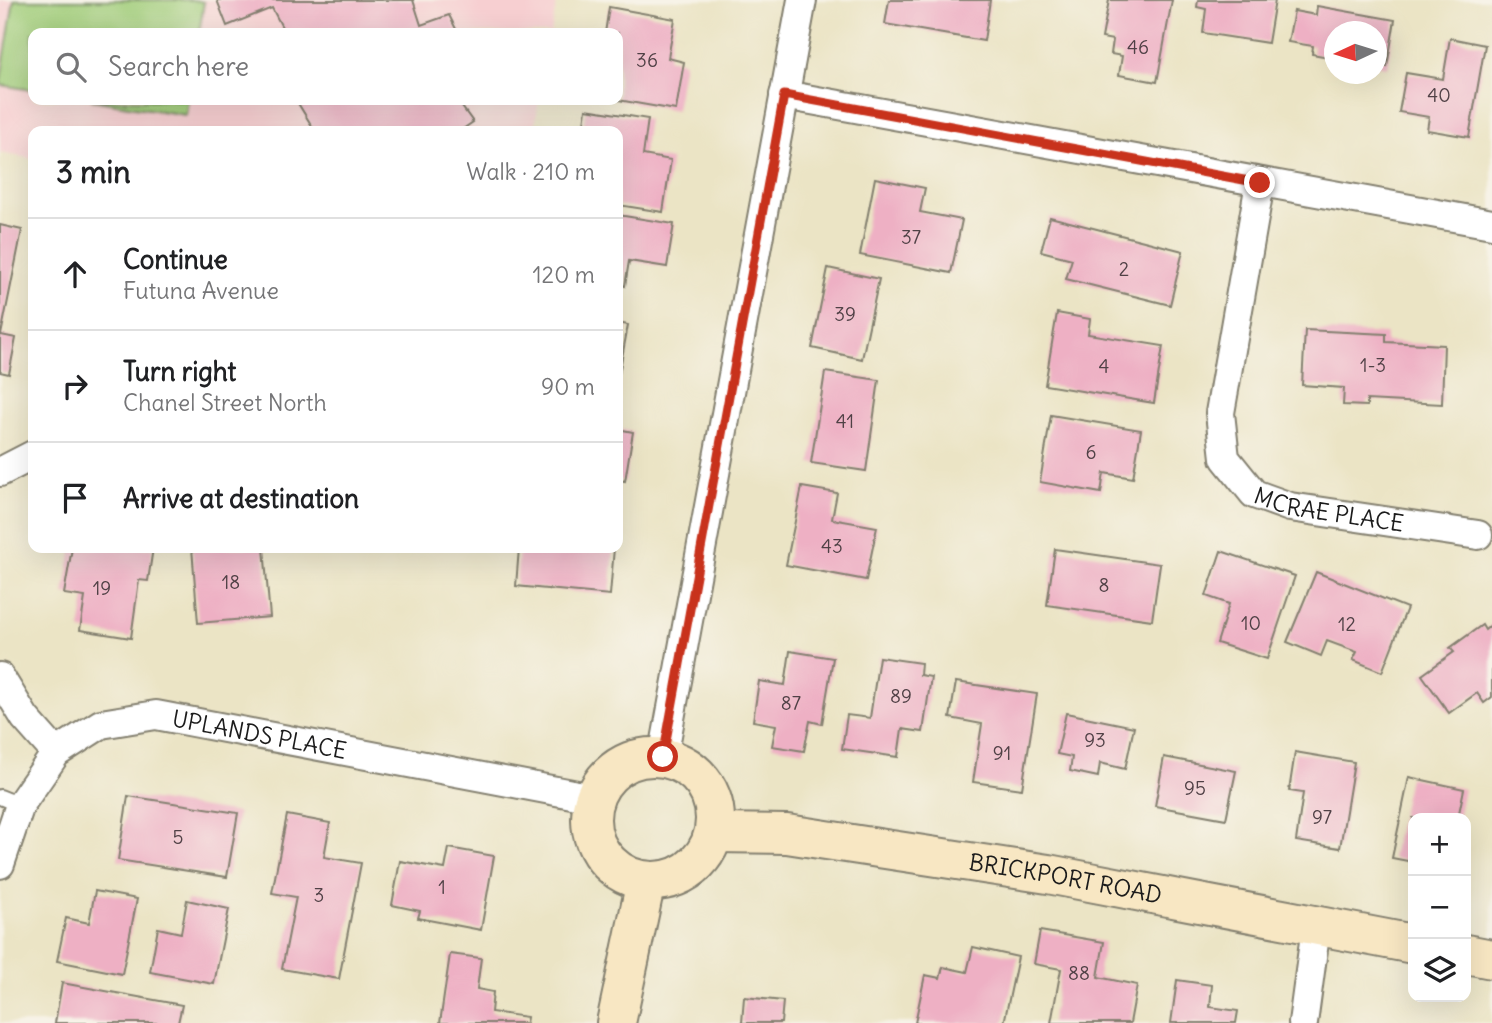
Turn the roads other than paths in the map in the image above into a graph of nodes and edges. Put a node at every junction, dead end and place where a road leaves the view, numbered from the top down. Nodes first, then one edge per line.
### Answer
1 (802, 0) edge
2 (784, 95) junction
3 (1260, 183) junction
4 (1492, 224) edge
5 (28, 458) edge
6 (0, 472) edge
7 (1478, 535) dead end
8 (0, 677) edge
9 (56, 753) junction
10 (663, 757) junction
11 (593, 799) junction
12 (10, 801) edge
13 (714, 833) junction
14 (0, 864) edge
15 (646, 881) junction
16 (1316, 927) junction
17 (1408, 943) edge
18 (1471, 955) edge
19 (1492, 959) edge
20 (615, 1023) edge
21 (1303, 1023) edge

1 - 2 street
2 - 3 street
2 - 10 street
3 - 4 street
3 - 7 street, MCRAE PLACE
5 - 6 street
8 - 9 street
9 - 11 street, UPLANDS PLACE
9 - 12 street, UPLANDS PLACE
10 - 11 street
10 - 13 street
11 - 15 street
12 - 14 street, UPLANDS PLACE
13 - 15 street
13 - 16 street, BRICKPORT ROAD
15 - 20 street
16 - 17 street, BRICKPORT ROAD
16 - 21 street
18 - 19 street

